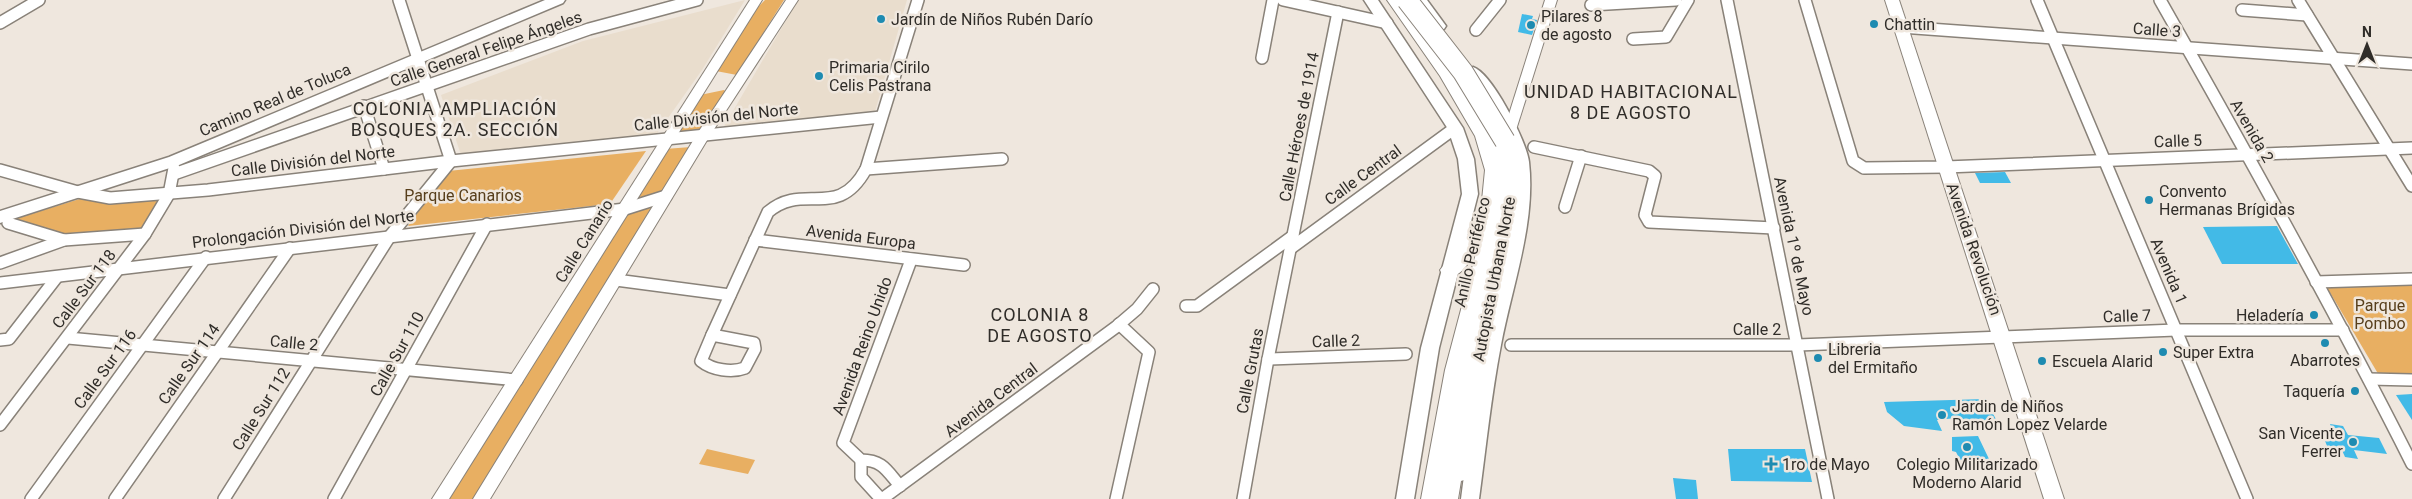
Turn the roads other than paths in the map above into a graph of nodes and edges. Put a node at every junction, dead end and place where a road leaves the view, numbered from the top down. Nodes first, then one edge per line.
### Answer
1 (399, 0) edge
2 (558, 0) edge
3 (697, 0) edge
4 (756, 0) edge
5 (792, 0) edge
6 (918, 0) edge
7 (1272, 0) edge
8 (1283, 0) edge
9 (1372, 0) edge
10 (1388, 0) edge
11 (1396, 0) edge
12 (1500, 0) edge
13 (1551, 0) edge
14 (1676, 0) edge
15 (1688, 0) edge
16 (1727, 0) edge
17 (1805, 0) edge
18 (1892, 0) edge
19 (2037, 0) edge
20 (2160, 0) edge
21 (2298, 0) edge
22 (36, 2) edge
23 (1416, 2) edge
24 (1591, 5) dead end
25 (2242, 10) dead end
26 (1338, 12) junction
27 (0, 14) edge
28 (2308, 15) junction
29 (0, 23) edge
30 (1387, 23) junction
31 (1901, 27) junction
32 (1476, 30) dead end
33 (2054, 38) junction
34 (1633, 39) dead end
35 (2185, 47) junction
36 (1262, 58) dead end
37 (2335, 58) junction
38 (418, 60) junction
39 (2412, 64) edge
40 (428, 84) junction
41 (364, 106) junction
42 (881, 117) junction
43 (1455, 128) junction
44 (1510, 130) junction
45 (704, 134) junction
46 (668, 138) junction
47 (1534, 147) dead end
48 (2389, 148) junction
49 (2412, 148) edge
50 (2248, 155) junction
51 (1581, 156) junction
52 (1002, 159) dead end
53 (2106, 160) junction
54 (451, 161) junction
55 (174, 167) junction
56 (1946, 167) junction
57 (384, 169) junction
58 (866, 169) junction
59 (0, 170) edge
60 (2412, 186) edge
61 (78, 192) junction
62 (169, 194) junction
63 (666, 196) junction
64 (1565, 207) dead end
65 (625, 209) junction
66 (4, 220) edge
67 (487, 224) junction
68 (1774, 228) junction
69 (145, 234) junction
70 (390, 236) junction
71 (1293, 236) junction
72 (1476, 238) junction
73 (64, 240) junction
74 (755, 240) junction
75 (290, 248) junction
76 (1291, 248) junction
77 (206, 257) junction
78 (911, 260) junction
79 (0, 263) edge
80 (964, 265) dead end
81 (121, 268) junction
82 (1450, 270) junction
83 (57, 277) junction
84 (2412, 279) edge
85 (616, 280) junction
86 (2316, 282) junction
87 (0, 283) edge
88 (1153, 289) dead end
89 (730, 296) junction
90 (1186, 306) dead end
91 (1119, 324) junction
92 (2176, 330) junction
93 (2342, 330) junction
94 (712, 335) junction
95 (2003, 336) junction
96 (68, 338) junction
97 (5, 340) edge
98 (1798, 345) junction
99 (142, 346) junction
100 (1511, 346) dead end
101 (218, 353) junction
102 (1406, 354) dead end
103 (1268, 360) junction
104 (310, 361) junction
105 (407, 371) junction
106 (2369, 379) junction
107 (517, 380) junction
108 (2412, 380) edge
109 (0, 425) edge
110 (861, 460) junction
111 (2412, 464) edge
112 (900, 486) junction
113 (31, 499) edge
114 (115, 499) edge
115 (224, 499) edge
116 (334, 499) edge
117 (440, 499) edge
118 (481, 499) edge
119 (882, 499) edge
120 (1116, 499) edge
121 (1244, 499) edge
122 (1405, 499) edge
123 (1424, 499) edge
124 (1432, 499) edge
125 (1447, 499) edge
126 (1458, 499) edge
127 (1470, 499) edge
128 (1828, 499) edge
129 (2054, 499) edge
130 (2247, 499) edge

1 - 38 street
2 - 38 main road, Camino Real de Toluca
3 - 40 street, Calle General Felipe Ángeles
4 - 46 street, Calle Canario
5 - 45 street
6 - 42 street
7 - 36 street
8 - 26 street
9 - 30 main road
10 - 72 highway, Anillo Periférico
11 - 124 highway, Autopista Urbana Norte
12 - 32 street
13 - 44 street
14 - 24 street
15 - 34 street
16 - 68 street, Avenida 1º de Mayo
17 - 56 street, Calle 5
18 - 31 main road, Avenida Revolución
19 - 33 street, Avenida 1
20 - 35 street, Avenida 2
21 - 28 street
22 - 27 street
22 - 29 street
23 - 44 main road
23 - 125 highway, Anillo Periférico
23 - 126 highway, Autopista Urbana Norte, bridge
25 - 28 street
26 - 30 street
26 - 71 street, Calle Héroes de 1914
28 - 37 street
30 - 43 main road
31 - 33 street, Calle 3
31 - 56 main road, Avenida Revolución
33 - 35 street, Calle 3
33 - 53 street, Avenida 1
35 - 37 street, Calle 3
35 - 50 street, Avenida 2
37 - 39 street, Calle 3
37 - 48 street
38 - 40 street
38 - 55 main road, Camino Real de Toluca
40 - 41 street, Calle General Felipe Ángeles
40 - 54 street
41 - 55 street, Calle General Felipe Ángeles
41 - 57 street
42 - 45 street, Calle División del Norte
42 - 58 street
43 - 76 street, Calle Central
43 - 82 main road
44 - 127 main road
45 - 46 street, Calle División del Norte
45 - 63 street
46 - 54 street, Calle División del Norte
46 - 65 street, Calle Canario
47 - 51 street
48 - 49 street, Calle 5
48 - 50 street, Calle 5
48 - 60 street
50 - 53 street, Calle 5
50 - 86 street, Avenida 2
51 - 64 street
51 - 68 street
52 - 58 street
53 - 56 street, Calle 5
53 - 92 street, Avenida 1
54 - 57 street, Calle División del Norte
54 - 70 street, Calle Sur 112
55 - 61 main road, Camino Real de Toluca
55 - 62 street, Calle Sur 118
56 - 95 main road, Avenida Revolución
57 - 62 street, Calle División del Norte
58 - 74 street
59 - 61 street, Calle División del Norte
61 - 62 street, Calle División del Norte
61 - 66 main road, Camino Real de Toluca
62 - 69 street, Calle Sur 118
63 - 65 street, Prolongación División del Norte
63 - 85 street
65 - 67 street, Prolongación División del Norte
65 - 107 street, Calle Canario
66 - 73 street
67 - 70 street, Prolongación División del Norte
67 - 105 street, Calle Sur 110
68 - 98 street, Avenida 1º de Mayo
69 - 73 street
69 - 81 street, Calle Sur 118
70 - 75 street, Prolongación División del Norte
70 - 104 street, Calle Sur 112
71 - 76 street, Calle Héroes de 1914
71 - 90 street
72 - 82 highway
72 - 123 highway, Anillo Periférico
73 - 79 street
74 - 78 street, Avenida Europa
74 - 89 street
75 - 77 street, Prolongación División del Norte
75 - 101 street, Calle Sur 114
76 - 103 street, Calle Grutas
77 - 81 street, Prolongación División del Norte
77 - 99 street, Calle Sur 116
78 - 80 street, Avenida Europa
78 - 110 street, Avenida Reino Unido
81 - 83 street, Prolongación División del Norte
81 - 96 street, Calle Sur 118
82 - 122 main road
83 - 87 street, Prolongación División del Norte
83 - 97 street
84 - 86 street
85 - 89 street
85 - 118 street
86 - 93 street, Avenida 2
88 - 91 street, Avenida Central
89 - 94 street
91 - 112 street, Avenida Central
91 - 120 street
92 - 93 street, Calle 7
92 - 95 street, Calle 7
92 - 130 street, Avenida 1
93 - 106 street, Avenida 2
94 - 94 street
95 - 98 street, Calle 2
95 - 129 main road, Avenida Revolución
96 - 99 street, Calle 2
96 - 109 street, Calle Sur 118
98 - 100 street, Calle 2
98 - 128 street, Avenida 1º de Mayo
99 - 101 street, Calle 2
99 - 113 street, Calle Sur 116
101 - 104 street, Calle 2
101 - 114 street, Calle Sur 114
102 - 103 street, Calle 2
103 - 121 street, Calle Grutas
104 - 105 street, Calle 2
104 - 115 street, Calle Sur 112
105 - 107 street, Calle 2
105 - 116 street, Calle Sur 110
106 - 108 street
106 - 111 street, Avenida 2
107 - 117 street, Calle Canario
110 - 112 street
110 - 119 street
112 - 119 street, Avenida Central

